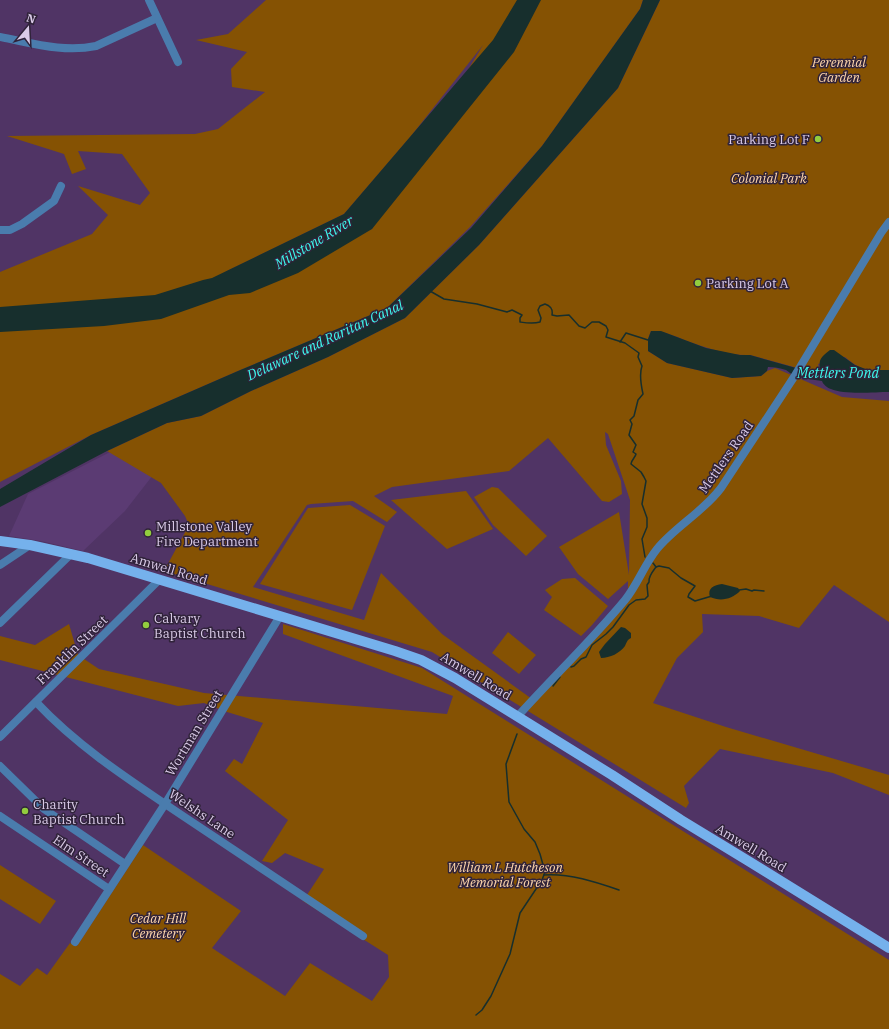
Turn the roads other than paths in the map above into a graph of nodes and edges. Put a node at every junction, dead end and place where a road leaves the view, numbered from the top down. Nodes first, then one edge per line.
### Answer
1 (149, 0) edge
2 (157, 18) junction
3 (0, 37) edge
4 (178, 62) dead end
5 (61, 186) dead end
6 (889, 222) edge
7 (0, 230) edge
8 (0, 541) edge
9 (30, 545) junction
10 (71, 554) junction
11 (1, 563) edge
12 (159, 580) junction
13 (280, 616) junction
14 (0, 623) edge
15 (36, 702) junction
16 (518, 716) junction
17 (0, 736) edge
18 (0, 766) edge
19 (165, 804) junction
20 (0, 816) edge
21 (125, 864) junction
22 (109, 889) junction
23 (363, 936) dead end
24 (75, 942) dead end
25 (889, 948) edge

1 - 2 street
2 - 3 street
2 - 4 street
5 - 7 street
6 - 16 street, Mettlers Road
8 - 9 main road, Amwell Road
9 - 10 main road, Amwell Road
9 - 11 street
10 - 12 main road, Amwell Road
10 - 14 street
12 - 13 main road, Amwell Road
12 - 15 street, Franklin Street
13 - 16 main road, Amwell Road
13 - 19 street, Wortman Street
15 - 17 street, Franklin Street
15 - 19 street, Welshs Lane
16 - 25 main road, Amwell Road
18 - 21 street
19 - 21 street, Wortman Street
19 - 23 street, Welshs Lane
20 - 22 street, Elm Street
21 - 22 street, Wortman Street
22 - 24 street, Wortman Street

